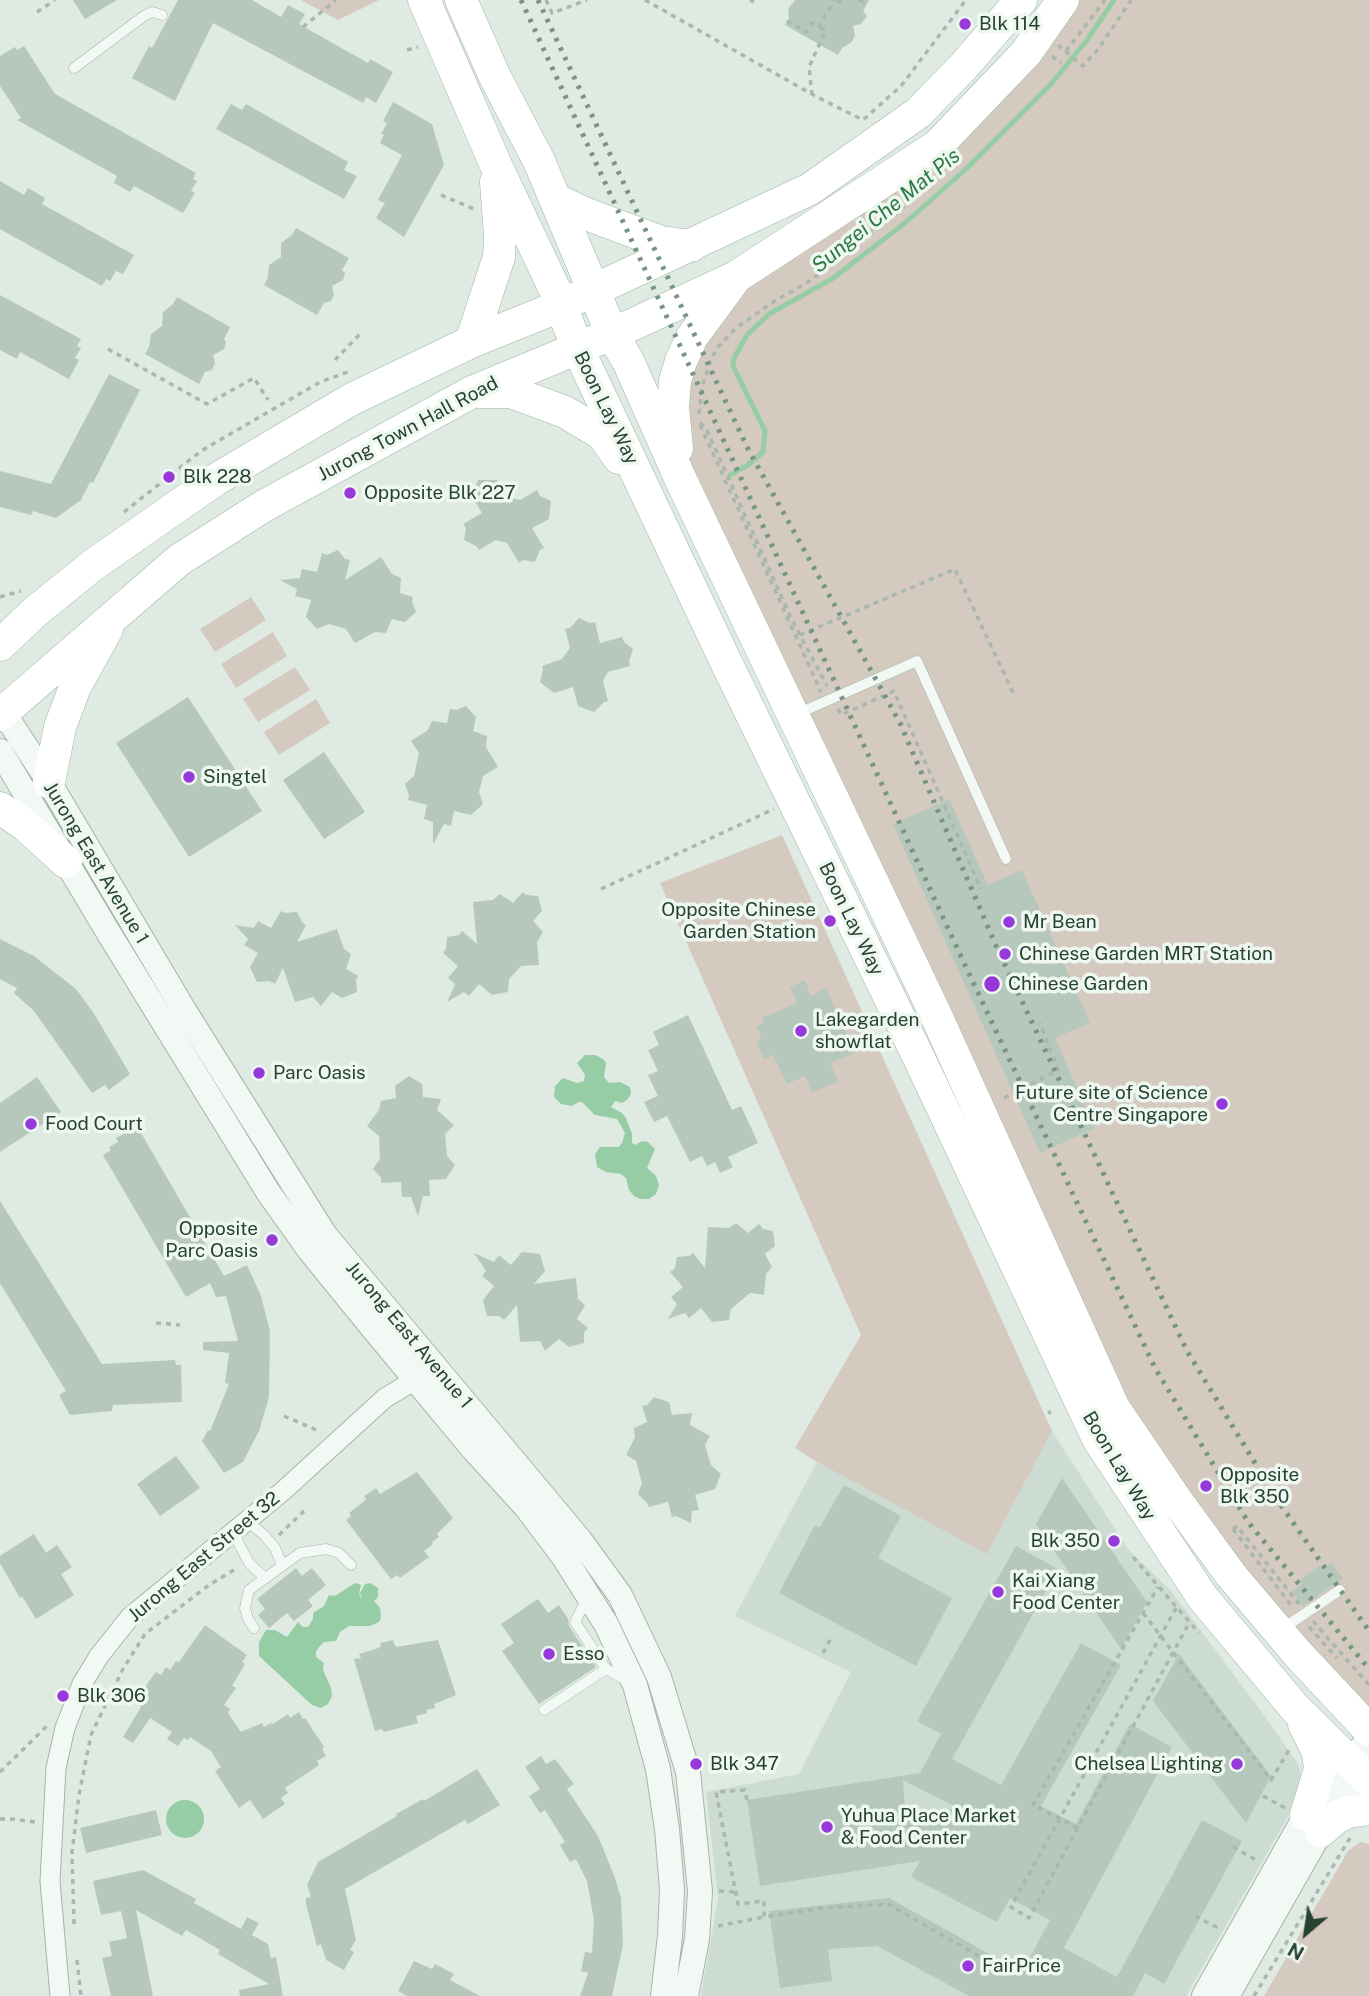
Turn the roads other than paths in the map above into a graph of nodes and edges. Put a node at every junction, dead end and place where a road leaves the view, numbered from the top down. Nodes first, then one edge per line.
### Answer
1 (424, 0) edge
2 (461, 0) edge
3 (1021, 0) edge
4 (1063, 0) edge
5 (162, 15) dead end
6 (74, 68) dead end
7 (495, 163) junction
8 (556, 200) junction
9 (691, 246) junction
10 (736, 277) junction
11 (592, 291) junction
12 (560, 306) junction
13 (612, 334) junction
14 (471, 342) junction
15 (577, 347) junction
16 (472, 392) junction
17 (680, 478) junction
18 (654, 507) junction
19 (36, 611) junction
20 (0, 615) edge
21 (113, 615) junction
22 (0, 646) edge
23 (1, 711) edge
24 (794, 716) junction
25 (0, 751) edge
26 (49, 782) junction
27 (0, 808) edge
28 (1006, 859) dead end
29 (66, 862) junction
30 (203, 1063) junction
31 (418, 1366) junction
32 (240, 1526) junction
33 (282, 1565) junction
34 (351, 1565) dead end
35 (265, 1578) junction
36 (1339, 1590) dead end
37 (589, 1595) junction
38 (254, 1628) dead end
39 (1280, 1631) junction
40 (606, 1669) junction
41 (635, 1685) junction
42 (1295, 1708) junction
43 (544, 1710) dead end
44 (1369, 1730) edge
45 (1363, 1764) edge
46 (1304, 1818) junction
47 (1361, 1822) edge
48 (60, 1996) edge
49 (663, 1996) edge
50 (685, 1996) edge
51 (1204, 1996) edge
52 (1227, 1996) edge

1 - 7 main road, Boon Lay Way
2 - 8 main road, Boon Lay Way
3 - 9 main road
4 - 10 main road, Jurong Town Hall Road
5 - 6 lane
7 - 12 main road, Boon Lay Way
7 - 14 main road
8 - 9 main road
8 - 11 main road, Boon Lay Way
9 - 11 main road
10 - 13 main road, Jurong Town Hall Road
10 - 17 main road
11 - 12 main road
11 - 13 main road, Boon Lay Way
12 - 14 main road
12 - 15 main road, Boon Lay Way
13 - 15 main road, Jurong Town Hall Road
13 - 17 main road, Boon Lay Way
14 - 19 main road
15 - 16 main road, Jurong Town Hall Road
15 - 18 main road, Boon Lay Way
16 - 18 main road
16 - 21 main road, Jurong Town Hall Road
17 - 24 main road, Boon Lay Way
18 - 42 main road, Boon Lay Way
19 - 20 main road
19 - 22 main road
21 - 23 main road, Jurong Town Hall Road
21 - 26 main road
23 - 26 street, Jurong East Avenue 1
24 - 28 lane
24 - 39 main road, Boon Lay Way
25 - 29 street, Jurong East Avenue 1
26 - 30 street, Jurong East Avenue 1
27 - 29 main road
29 - 30 street, Jurong East Avenue 1
30 - 31 street, Jurong East Avenue 1
31 - 32 street, Jurong East Street 32
31 - 37 street, Jurong East Avenue 1
31 - 50 street, Jurong East Avenue 1
32 - 33 lane
32 - 35 lane
32 - 48 street, Jurong East Street 32
33 - 34 lane
33 - 35 lane
35 - 38 lane
36 - 39 lane
37 - 40 lane
37 - 41 street, Jurong East Avenue 1
39 - 44 main road, Boon Lay Way
40 - 41 lane
40 - 43 lane
41 - 49 street, Jurong East Avenue 1
42 - 45 main road, Boon Lay Way
42 - 46 main road
45 - 46 street
46 - 47 main road
46 - 51 street
46 - 52 street

